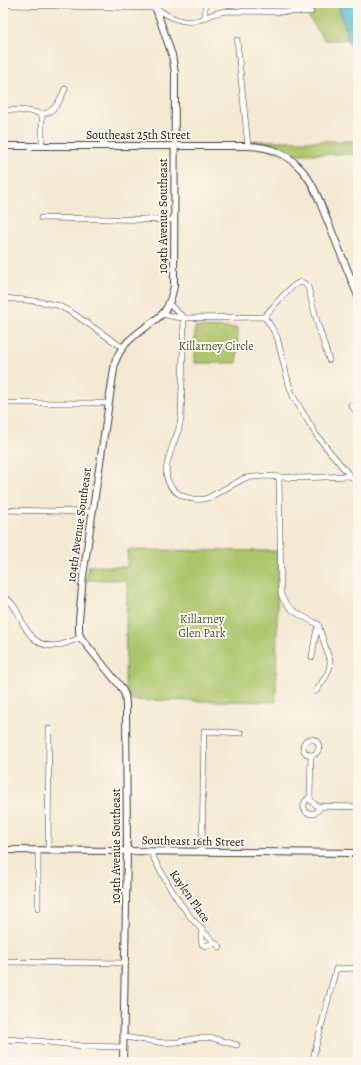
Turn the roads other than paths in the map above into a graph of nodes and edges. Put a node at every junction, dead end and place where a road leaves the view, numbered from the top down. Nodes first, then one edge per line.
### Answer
1 (6, 3) edge
2 (205, 3) edge
3 (94, 5) edge
4 (155, 5) edge
5 (311, 12) dead end
6 (205, 17) junction
7 (237, 40) dead end
8 (65, 89) dead end
9 (3, 110) edge
10 (42, 114) junction
11 (3, 146) edge
12 (42, 146) junction
13 (174, 146) junction
14 (248, 146) junction
15 (41, 218) dead end
16 (174, 220) junction
17 (358, 296) edge
18 (3, 298) edge
19 (169, 304) junction
20 (162, 314) junction
21 (264, 317) junction
22 (184, 318) junction
23 (122, 347) junction
24 (329, 360) dead end
25 (3, 403) edge
26 (108, 404) junction
27 (351, 404) dead end
28 (358, 414) edge
29 (350, 476) junction
30 (279, 477) junction
31 (358, 482) edge
32 (3, 510) edge
33 (92, 512) junction
34 (3, 596) edge
35 (318, 624) junction
36 (81, 638) junction
37 (312, 657) dead end
38 (316, 691) dead end
39 (49, 729) dead end
40 (241, 733) dead end
41 (311, 755) dead end
42 (310, 797) junction
43 (322, 806) junction
44 (358, 807) edge
45 (3, 850) edge
46 (38, 850) junction
47 (48, 850) junction
48 (127, 851) junction
49 (150, 851) junction
50 (202, 852) junction
51 (358, 853) edge
52 (38, 908) dead end
53 (202, 930) junction
54 (215, 943) junction
55 (220, 947) dead end
56 (3, 962) edge
57 (126, 963) junction
58 (358, 968) edge
59 (124, 1038) junction
60 (3, 1039) edge
61 (237, 1045) dead end
62 (123, 1047) junction
63 (123, 1062) edge
64 (312, 1062) edge

1 - 3 street
2 - 6 street
3 - 4 street
4 - 6 street
4 - 13 street, 104th Avenue Southeast
5 - 6 street
7 - 14 street
8 - 10 street
9 - 10 street
10 - 12 street
11 - 12 street, Southeast 25th Street
12 - 13 street, Southeast 25th Street
13 - 14 street, Southeast 25th Street
13 - 16 street, 104th Avenue Southeast
14 - 17 street, Southeast 25th Street
15 - 16 street
16 - 19 street, 104th Avenue Southeast
18 - 23 street
19 - 20 street, 104th Avenue Southeast
19 - 22 street
20 - 22 street
20 - 23 street, 104th Avenue Southeast
21 - 22 street
21 - 24 street
21 - 29 street
22 - 30 street
23 - 26 street, 104th Avenue Southeast
25 - 26 street
26 - 33 street, 104th Avenue Southeast
27 - 28 street
29 - 30 street
29 - 31 street
30 - 35 street
32 - 33 street
33 - 36 street, 104th Avenue Southeast
34 - 36 street
35 - 37 street
35 - 38 street
36 - 48 street, 104th Avenue Southeast
39 - 47 street
40 - 50 street
41 - 42 street
42 - 43 street
42 - 43 street
43 - 44 street
45 - 46 street, Southeast 16th Street
46 - 47 street, Southeast 16th Street
46 - 52 street
47 - 48 street, Southeast 16th Street
48 - 49 street, Southeast 16th Street
48 - 57 street, 104th Avenue Southeast
49 - 50 street, Southeast 16th Street
49 - 53 street, Kaylen Place
50 - 51 street, Southeast 16th Street
53 - 54 street, Kaylen Place
53 - 54 street
54 - 55 street, Kaylen Place
56 - 57 street
57 - 59 street, 104th Avenue Southeast
58 - 64 street
59 - 61 street
59 - 62 street, 104th Avenue Southeast
60 - 62 street
62 - 63 street, 104th Avenue Southeast

